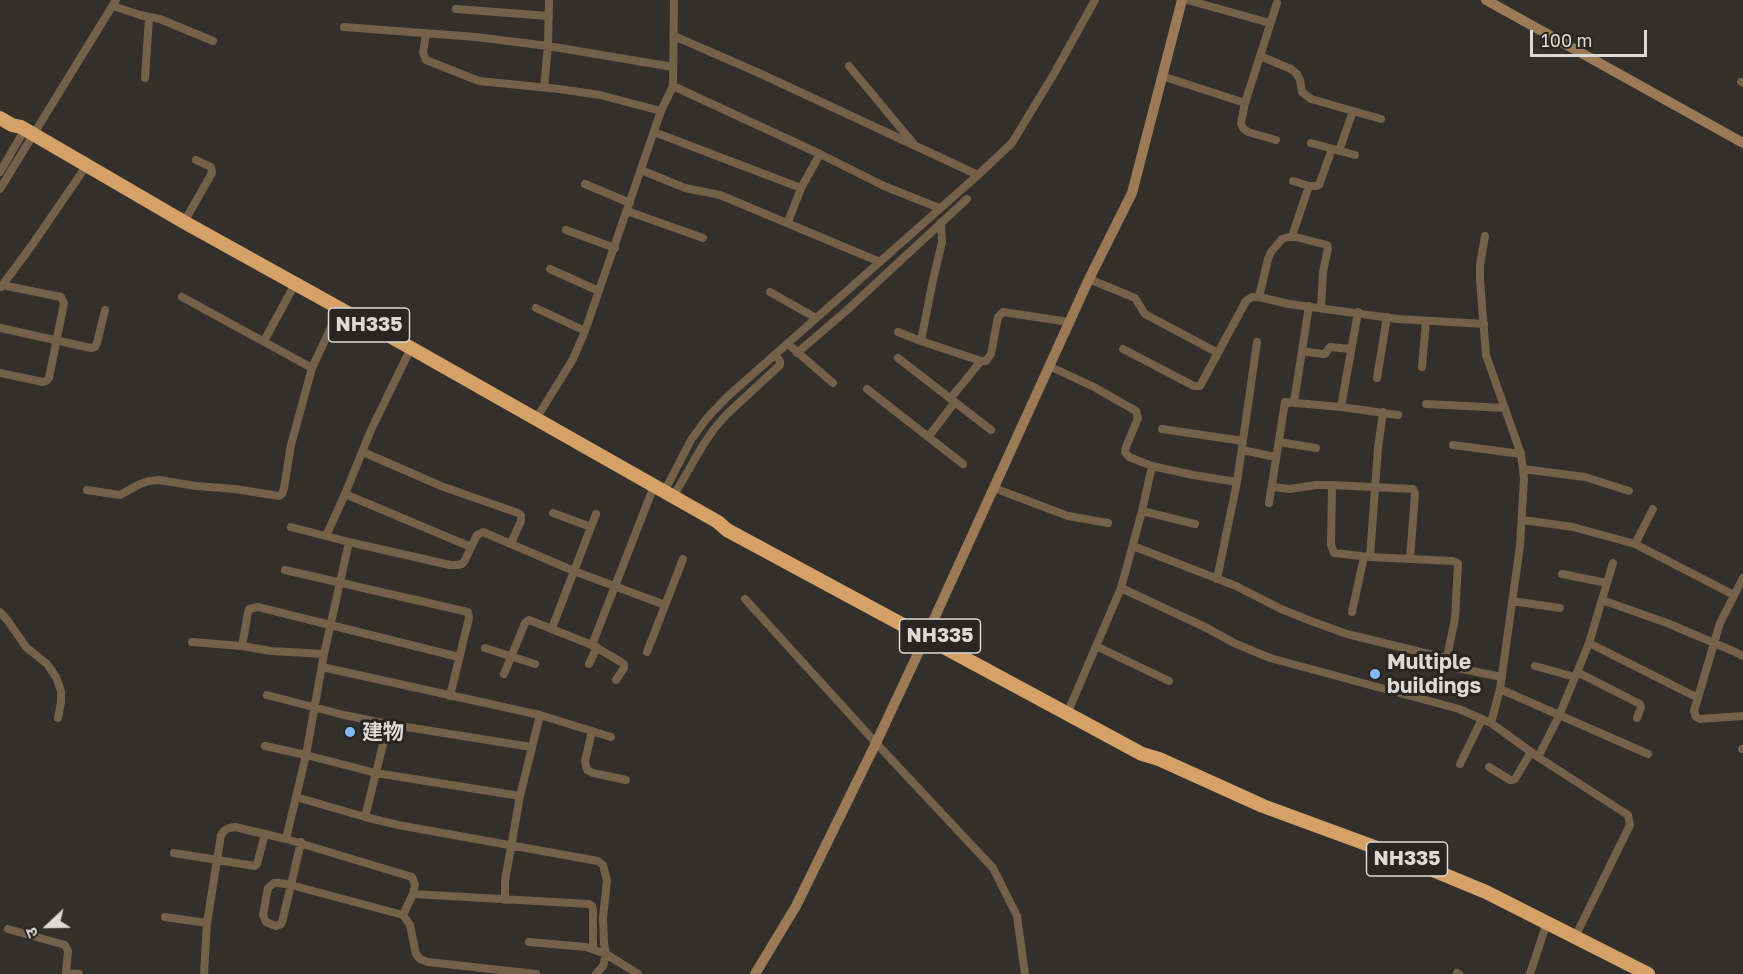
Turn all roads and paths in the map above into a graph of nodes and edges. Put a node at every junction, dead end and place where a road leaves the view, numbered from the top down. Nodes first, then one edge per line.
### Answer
1 (549, 0) edge
2 (674, 0) edge
3 (1095, 0) edge
4 (1182, 0) edge
5 (1187, 0) edge
6 (1486, 0) edge
7 (114, 3) edge
8 (1276, 3) dead end
9 (456, 9) dead end
10 (549, 16) junction
11 (149, 18) junction
12 (1270, 23) junction
13 (344, 27) dead end
14 (426, 34) junction
15 (674, 36) junction
16 (213, 41) dead end
17 (548, 46) junction
18 (1260, 56) junction
19 (849, 66) dead end
20 (673, 68) junction
21 (1162, 76) junction
22 (145, 78) dead end
23 (673, 86) junction
24 (544, 87) junction
25 (1245, 103) junction
26 (0, 110) edge
27 (662, 111) junction
28 (1353, 111) junction
29 (0, 118) edge
30 (1381, 119) dead end
31 (27, 130) junction
32 (654, 132) junction
33 (1276, 140) dead end
34 (1311, 143) dead end
35 (1743, 143) edge
36 (914, 144) junction
37 (1335, 150) junction
38 (820, 154) junction
39 (1355, 155) dead end
40 (196, 160) dead end
41 (87, 165) junction
42 (641, 170) junction
43 (0, 172) edge
44 (978, 175) junction
45 (1293, 181) dead end
46 (585, 184) dead end
47 (1309, 186) junction
48 (801, 188) junction
49 (0, 189) edge
50 (967, 200) dead end
51 (629, 207) junction
52 (939, 208) junction
53 (184, 222) junction
54 (788, 222) junction
55 (941, 223) junction
56 (566, 230) dead end
57 (1292, 236) junction
58 (1485, 236) dead end
59 (703, 238) dead end
60 (615, 248) junction
61 (880, 262) junction
62 (550, 269) dead end
63 (1089, 279) junction
64 (296, 284) junction
65 (1, 286) edge
66 (599, 291) junction
67 (770, 292) dead end
68 (182, 297) dead end
69 (1259, 297) junction
70 (1309, 306) junction
71 (1321, 307) junction
72 (340, 308) junction
73 (536, 308) dead end
74 (105, 310) dead end
75 (1358, 312) junction
76 (1387, 317) junction
77 (816, 318) junction
78 (1426, 321) junction
79 (1069, 322) junction
80 (1484, 324) junction
81 (0, 328) edge
82 (585, 331) junction
83 (898, 332) dead end
84 (57, 341) junction
85 (264, 341) junction
86 (921, 341) junction
87 (1257, 342) dead end
88 (788, 344) junction
89 (411, 348) junction
90 (1123, 349) dead end
91 (1351, 349) junction
92 (1302, 351) junction
93 (797, 353) junction
94 (1218, 353) junction
95 (775, 355) junction
96 (898, 358) dead end
97 (981, 361) junction
98 (1049, 366) junction
99 (1422, 367) dead end
100 (312, 368) junction
101 (0, 373) edge
102 (1377, 378) dead end
103 (833, 383) dead end
104 (867, 389) dead end
105 (953, 401) junction
106 (1294, 402) junction
107 (1426, 404) dead end
108 (1341, 407) junction
109 (1505, 408) junction
110 (1383, 412) junction
111 (1398, 415) dead end
112 (536, 419) junction
113 (1162, 429) dead end
114 (991, 430) dead end
115 (929, 436) junction
116 (1279, 442) junction
117 (1453, 445) dead end
118 (1242, 446) junction
119 (1316, 448) dead end
120 (363, 452) junction
121 (1521, 454) junction
122 (1276, 457) junction
123 (963, 464) dead end
124 (1152, 466) junction
125 (1523, 470) junction
126 (1237, 482) junction
127 (1332, 485) junction
128 (1272, 487) junction
129 (1375, 487) junction
130 (994, 488) junction
131 (87, 490) dead end
132 (1629, 491) dead end
133 (663, 492) junction
134 (345, 494) junction
135 (1269, 503) dead end
136 (1653, 509) dead end
137 (1142, 511) junction
138 (553, 513) dead end
139 (596, 514) dead end
140 (1523, 520) junction
141 (1108, 523) dead end
142 (1194, 524) dead end
143 (291, 527) dead end
144 (591, 527) junction
145 (326, 536) junction
146 (349, 542) junction
147 (511, 543) junction
148 (1635, 544) junction
149 (1133, 546) junction
150 (471, 547) junction
151 (1367, 557) junction
152 (683, 559) dead end
153 (1410, 559) junction
154 (1613, 563) dead end
155 (285, 570) dead end
156 (574, 571) junction
157 (1562, 574) dead end
158 (1743, 578) edge
159 (1217, 579) junction
160 (339, 583) junction
161 (1607, 583) junction
162 (616, 585) junction
163 (1121, 588) junction
164 (1734, 595) junction
165 (745, 599) dead end
166 (1602, 600) junction
167 (1512, 601) junction
168 (665, 605) junction
169 (1560, 608) dead end
170 (0, 612) edge
171 (1352, 612) dead end
172 (330, 624) junction
173 (552, 628) junction
174 (927, 634) junction
175 (192, 642) dead end
176 (1589, 643) junction
177 (1714, 643) junction
178 (243, 646) junction
179 (594, 646) junction
180 (1096, 646) junction
181 (485, 648) dead end
182 (647, 652) dead end
183 (324, 654) junction
184 (512, 656) junction
185 (1743, 656) edge
186 (459, 657) junction
187 (1448, 657) junction
188 (535, 664) dead end
189 (589, 664) dead end
190 (1535, 666) dead end
191 (322, 668) junction
192 (504, 674) dead end
193 (1576, 674) junction
194 (1502, 677) junction
195 (616, 680) dead end
196 (1169, 681) dead end
197 (1500, 689) junction
198 (267, 695) dead end
199 (450, 696) junction
200 (1698, 698) junction
201 (1070, 706) junction
202 (316, 707) junction
203 (540, 715) junction
204 (1559, 716) junction
205 (1743, 716) edge
206 (58, 718) dead end
207 (1637, 718) dead end
208 (1482, 719) junction
209 (1491, 723) junction
210 (388, 724) junction
211 (592, 731) junction
212 (611, 737) dead end
213 (876, 742) junction
214 (265, 746) dead end
215 (531, 747) junction
216 (1648, 754) dead end
217 (306, 755) junction
218 (1534, 755) junction
219 (1159, 759) junction
220 (1460, 764) dead end
221 (1489, 767) dead end
222 (376, 773) junction
223 (626, 780) dead end
224 (520, 796) junction
225 (296, 797) junction
226 (364, 817) junction
227 (265, 834) junction
228 (286, 839) junction
229 (301, 842) junction
230 (512, 845) junction
231 (174, 853) dead end
232 (218, 860) junction
233 (291, 885) junction
234 (413, 894) junction
235 (505, 900) junction
236 (404, 915) junction
237 (165, 917) dead end
238 (1547, 921) junction
239 (207, 923) junction
240 (8, 929) dead end
241 (1575, 937) junction
242 (529, 942) dead end
243 (593, 948) junction
244 (606, 954) junction
245 (66, 973) edge
246 (79, 974) edge
247 (204, 974) edge
248 (536, 974) edge
249 (596, 974) edge
250 (638, 974) edge
251 (755, 974) edge
252 (1025, 974) edge
253 (1530, 974) edge
254 (1648, 974) edge

1 - 10 street
2 - 15 street
3 - 44 street
4 - 21 street
5 - 12 street
6 - 35 street
7 - 11 street
7 - 31 street
8 - 12 street
9 - 10 street
10 - 17 street
11 - 16 street
11 - 22 street
12 - 18 street
13 - 14 street
14 - 17 street
14 - 24 street
15 - 20 street
15 - 36 street
17 - 20 street
17 - 24 street
18 - 25 street
18 - 28 street
19 - 36 street
20 - 23 street
21 - 25 street
21 - 63 street
23 - 27 street
23 - 38 street
24 - 27 street
25 - 33 street
26 - 31 highway, NH335
27 - 32 street
28 - 30 street
28 - 37 street
29 - 31 highway, NH335
31 - 41 highway, NH335
31 - 43 street
31 - 49 street
32 - 42 street
32 - 48 street
34 - 37 street
36 - 44 street
37 - 39 street
37 - 47 street
38 - 48 street
38 - 52 street
40 - 53 street
41 - 53 highway, NH335
41 - 65 street
42 - 51 street
42 - 54 street
44 - 52 street
45 - 47 street
46 - 51 street
47 - 57 street
48 - 54 street
50 - 55 street
51 - 59 street
51 - 60 street
52 - 61 street
53 - 64 highway, NH335
54 - 61 street
55 - 86 street
55 - 93 street
56 - 60 street
57 - 69 street
57 - 71 street
58 - 80 street
60 - 66 street
61 - 77 street
62 - 66 street
63 - 79 street
63 - 94 street
64 - 72 highway, NH335
64 - 85 street
65 - 84 street
66 - 82 street
67 - 77 street
68 - 85 street
69 - 70 street
69 - 94 street
70 - 71 street
70 - 92 street
71 - 75 street
72 - 89 highway, NH335
72 - 100 street
73 - 82 street
74 - 84 street
75 - 76 street
75 - 91 street
76 - 78 street
76 - 102 street
77 - 88 street
78 - 80 street
78 - 99 street
79 - 97 street
79 - 98 street
80 - 109 street
81 - 84 street
82 - 112 street
83 - 86 street
84 - 101 street
85 - 100 street
86 - 97 street
87 - 118 street
88 - 93 street
88 - 95 street
89 - 112 highway, NH335
89 - 120 street
90 - 94 street
91 - 92 street
91 - 108 street
92 - 106 street
93 - 103 street
95 - 133 street
95 - 133 street
96 - 105 street
97 - 105 street
98 - 124 street
98 - 130 street
100 - 131 street
104 - 115 street
105 - 114 street
105 - 115 street
106 - 108 street
106 - 116 street
107 - 109 street
108 - 110 street
109 - 121 street
110 - 111 street
110 - 129 street
112 - 133 highway, NH335
113 - 118 street
115 - 123 street
116 - 119 street
116 - 122 street
117 - 121 street
118 - 122 street
118 - 126 street
120 - 134 street
120 - 147 street
121 - 125 street
122 - 128 street
124 - 126 street
124 - 137 street
125 - 132 street
125 - 140 street
126 - 159 street
127 - 128 street
127 - 129 street
127 - 151 street
128 - 135 street
129 - 151 street
129 - 153 street
130 - 141 street
130 - 174 street
133 - 162 street
133 - 174 highway, NH335
134 - 145 street
134 - 150 street
136 - 148 street
137 - 142 street
137 - 149 street
138 - 144 street
139 - 144 street
140 - 148 street
140 - 167 street
143 - 145 street
144 - 156 street
145 - 146 street
146 - 150 street
146 - 160 street
147 - 150 street
147 - 156 street
148 - 164 street
149 - 159 street
149 - 163 street
151 - 153 street
151 - 171 street
152 - 168 street
153 - 187 street
154 - 161 street
155 - 160 street
156 - 162 street
156 - 173 street
157 - 161 street
158 - 164 street
159 - 187 street
160 - 172 street
160 - 186 street
161 - 166 street
162 - 168 street
162 - 179 street
163 - 180 street
163 - 208 street
164 - 177 street
165 - 213 street
166 - 176 street
166 - 177 street
167 - 169 street
167 - 194 street
168 - 182 street
170 - 206 street
172 - 178 street
172 - 183 street
172 - 186 street
173 - 179 street
173 - 184 street
174 - 201 highway, NH335
174 - 213 street
174 - 219 highway, NH335
175 - 178 street
176 - 193 street
176 - 200 street
177 - 185 street
177 - 200 street
178 - 183 street
179 - 189 street
179 - 195 street
180 - 196 street
180 - 201 street
181 - 184 street
183 - 191 street
184 - 188 street
184 - 192 street
186 - 199 street
187 - 194 street
190 - 193 street
191 - 199 street
191 - 202 street
193 - 204 street
193 - 207 street
194 - 197 street
197 - 204 street
197 - 209 street
198 - 202 street
199 - 203 street
200 - 205 street
201 - 219 highway, NH335
202 - 210 street
202 - 217 street
203 - 211 street
203 - 215 street
204 - 216 street
204 - 218 street
208 - 209 street
208 - 220 street
209 - 218 street
210 - 215 street
210 - 222 street
211 - 212 street
211 - 223 street
213 - 251 street
213 - 252 street
214 - 217 street
215 - 224 street
217 - 222 street
217 - 225 street
218 - 221 street
218 - 241 street
219 - 238 highway, NH335
222 - 224 street
222 - 226 street
224 - 230 street
225 - 226 street
225 - 228 street
226 - 230 street
227 - 228 street
227 - 232 street
227 - 232 street
228 - 229 street
229 - 233 street
229 - 234 street
230 - 235 street
230 - 244 street
231 - 232 street
232 - 239 street
233 - 233 street
233 - 236 street
234 - 235 street
234 - 236 street
235 - 243 street
236 - 248 street
237 - 239 street
238 - 241 highway, NH335
238 - 253 street
239 - 247 street
240 - 245 street
241 - 254 highway, NH335
242 - 243 street
243 - 244 street
244 - 249 street
244 - 250 street
245 - 246 street

